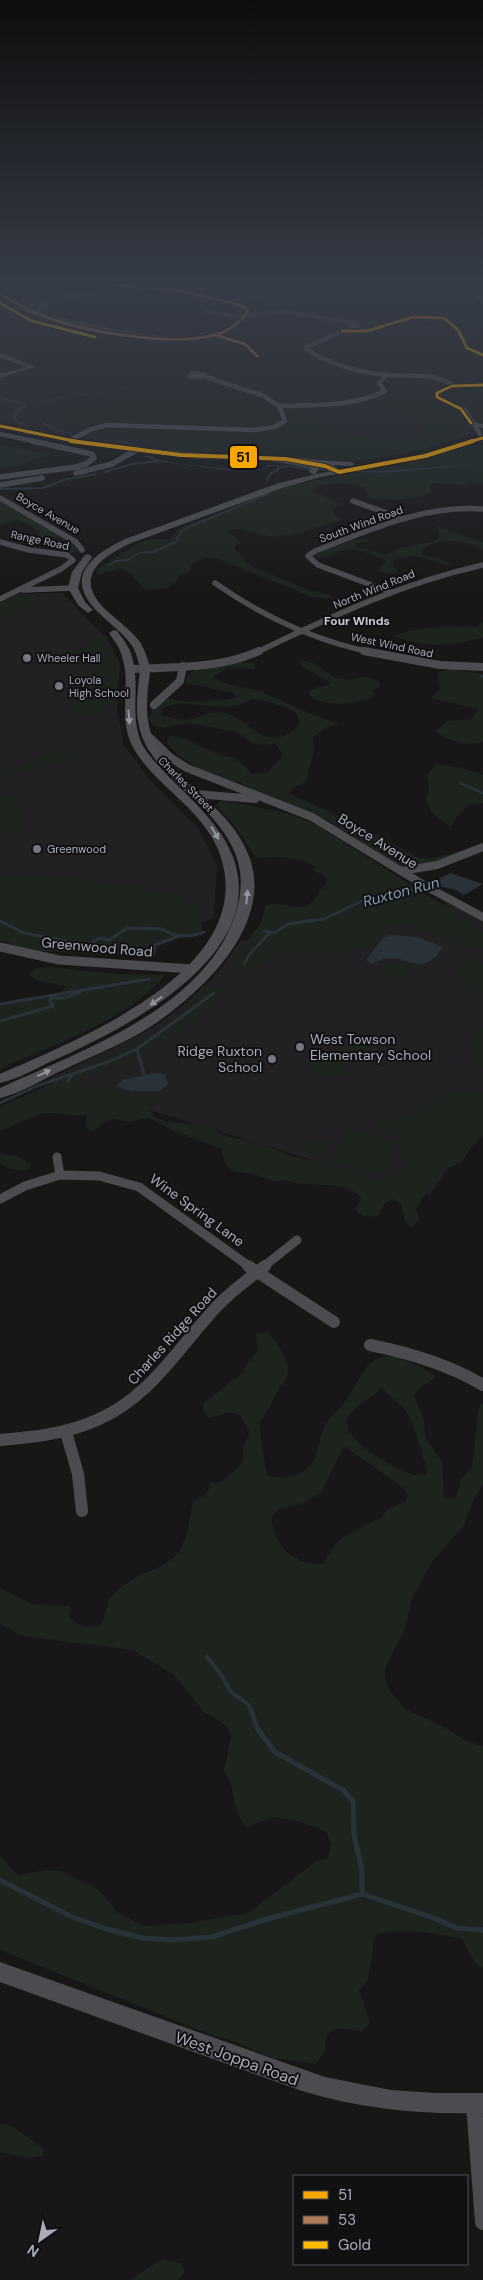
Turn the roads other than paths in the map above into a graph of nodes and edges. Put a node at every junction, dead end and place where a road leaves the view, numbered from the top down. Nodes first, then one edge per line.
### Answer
1 (229, 384) edge
2 (380, 384) edge
3 (483, 385) edge
4 (454, 386) joint
5 (279, 406) junction
6 (454, 406) junction
7 (471, 424) joint
8 (0, 426) edge
9 (482, 433) edge
10 (0, 434) edge
11 (68, 441) junction
12 (136, 450) junction
13 (270, 459) junction
14 (316, 462) junction
15 (370, 463) junction
16 (336, 470) junction
17 (313, 472) junction
18 (18, 474) junction
19 (10, 476) junction
20 (0, 477) edge
21 (26, 480) junction
22 (18, 482) junction
23 (0, 485) edge
24 (0, 498) edge
25 (354, 501) dead end
26 (483, 509) edge
27 (404, 519) junction
28 (0, 542) edge
29 (87, 558) junction
30 (483, 565) edge
31 (215, 583) dead end
32 (73, 588) junction
33 (20, 590) junction
34 (390, 592) junction
35 (0, 599) edge
36 (106, 615) junction
37 (299, 630) junction
38 (183, 666) junction
39 (483, 667) edge
40 (145, 668) junction
41 (131, 669) junction
42 (154, 705) dead end
43 (145, 733) junction
44 (232, 785) junction
45 (196, 794) junction
46 (283, 805) junction
47 (483, 847) edge
48 (402, 872) junction
49 (480, 913) edge
50 (0, 947) edge
51 (192, 969) junction
52 (0, 1079) edge
53 (0, 1094) edge
54 (57, 1157) dead end
55 (60, 1175) junction
56 (0, 1199) edge
57 (297, 1240) dead end
58 (258, 1273) junction
59 (334, 1322) dead end
60 (370, 1345) dead end
61 (483, 1385) edge
62 (66, 1432) junction
63 (0, 1440) edge
64 (82, 1511) dead end
65 (0, 1972) edge
66 (479, 2103) edge
67 (483, 2222) edge

1 - 5 street
2 - 5 street
3 - 4 street
4 - 6 street
5 - 11 street
6 - 7 street
6 - 9 street
7 - 9 main road
8 - 11 main road
9 - 15 main road
9 - 16 main road
10 - 18 street
11 - 12 main road
12 - 13 main road
12 - 21 street
13 - 14 main road
13 - 17 main road
14 - 15 main road
14 - 16 main road
15 - 16 main road
16 - 17 main road
16 - 29 main road
17 - 29 main road
18 - 19 street
18 - 21 street
19 - 20 street
19 - 22 street
21 - 22 street
22 - 23 street
24 - 29 street, Boyce Avenue
25 - 27 street
26 - 27 street, South Wind Road
27 - 34 street, South Wind Road
28 - 33 street, Range Road
29 - 32 main road
29 - 36 main road, Charles Street
30 - 34 street, North Wind Road
31 - 37 street, West Wind Road
32 - 33 street
32 - 36 main road
32 - 41 main road, Charles Street
33 - 35 street
34 - 37 street, North Wind Road
36 - 40 main road, Charles Street
37 - 38 street, North Wind Road
37 - 39 street, West Wind Road
38 - 40 street, North Wind Road
38 - 42 street
40 - 41 street, North Wind Road
40 - 43 main road, Charles Street
41 -> 51 main road, Charles Street
43 - 44 street, Boyce Avenue
43 - 45 main road, Charles Street
44 - 45 street
44 - 46 street, Boyce Avenue
45 - 46 street, Boyce Avenue
53 -> 45 main road, Charles Street
46 - 48 street, Boyce Avenue
47 - 48 street
48 - 49 street, Boyce Avenue
50 - 51 street, Greenwood Road
51 -> 52 main road, Charles Street
54 - 55 street
55 - 56 street, Wine Spring Lane
55 - 58 street, Wine Spring Lane
57 - 58 street, Charles Ridge Road
58 - 59 street, Wine Spring Lane
58 - 62 street, Charles Ridge Road
60 - 61 street
62 - 63 street, Charles Ridge Road
62 - 64 street
65 - 66 street, West Joppa Road
66 - 67 street

